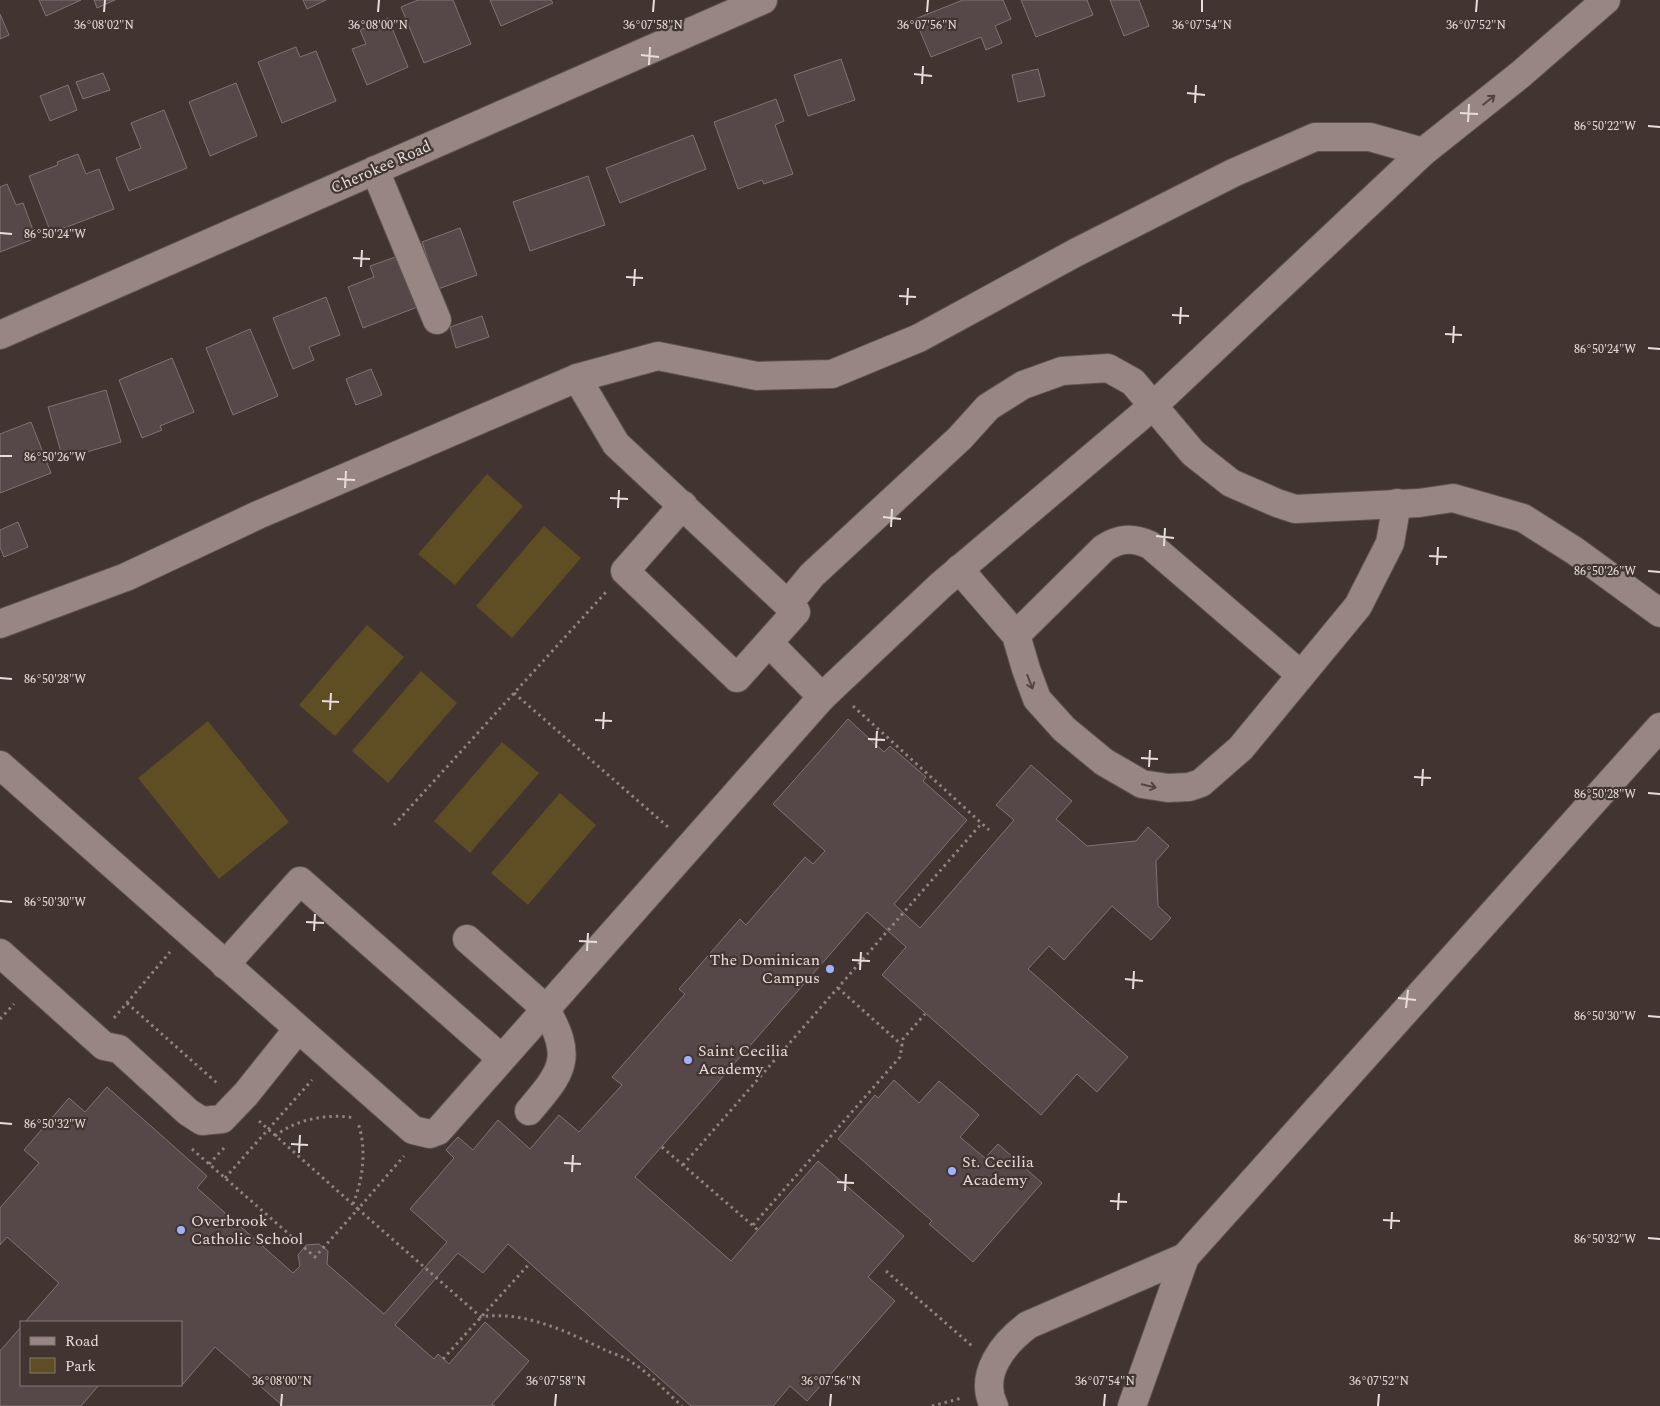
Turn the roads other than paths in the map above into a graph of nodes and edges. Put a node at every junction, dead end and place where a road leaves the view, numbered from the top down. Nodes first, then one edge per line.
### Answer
1 (763, 0) edge
2 (1606, 0) edge
3 (1423, 152) junction
4 (375, 170) junction
5 (437, 320) dead end
6 (0, 335) edge
7 (577, 378) junction
8 (1154, 405) junction
9 (1397, 503) junction
10 (684, 505) junction
11 (960, 569) junction
12 (788, 604) junction
13 (1660, 613) edge
14 (0, 624) edge
15 (1016, 635) junction
16 (769, 642) junction
17 (1301, 674) junction
18 (827, 692) junction
19 (1660, 727) edge
20 (0, 765) edge
21 (467, 939) dead end
22 (0, 954) edge
23 (225, 965) junction
24 (545, 1008) junction
25 (298, 1029) junction
26 (501, 1058) junction
27 (529, 1111) dead end
28 (1185, 1257) junction
29 (994, 1406) edge
30 (1132, 1406) edge

1 - 4 street, Cherokee Road
3 -> 2 street
3 - 7 street
3 - 8 street
4 - 5 street
4 - 6 street, Cherokee Road
7 - 10 street
7 - 14 street
8 - 9 street
8 - 11 street
8 - 12 street
9 - 13 street
9 - 17 street
10 - 12 street
10 - 16 street
11 - 15 street
11 - 18 street
12 - 16 street
15 - 17 street
15 -> 17 street
16 - 18 street
18 - 24 street
19 - 28 street
20 - 23 street
21 - 24 street
22 - 25 street
23 - 25 street
23 - 26 street
24 - 26 street
24 - 27 street
25 - 26 street
28 - 29 street
28 - 30 street

